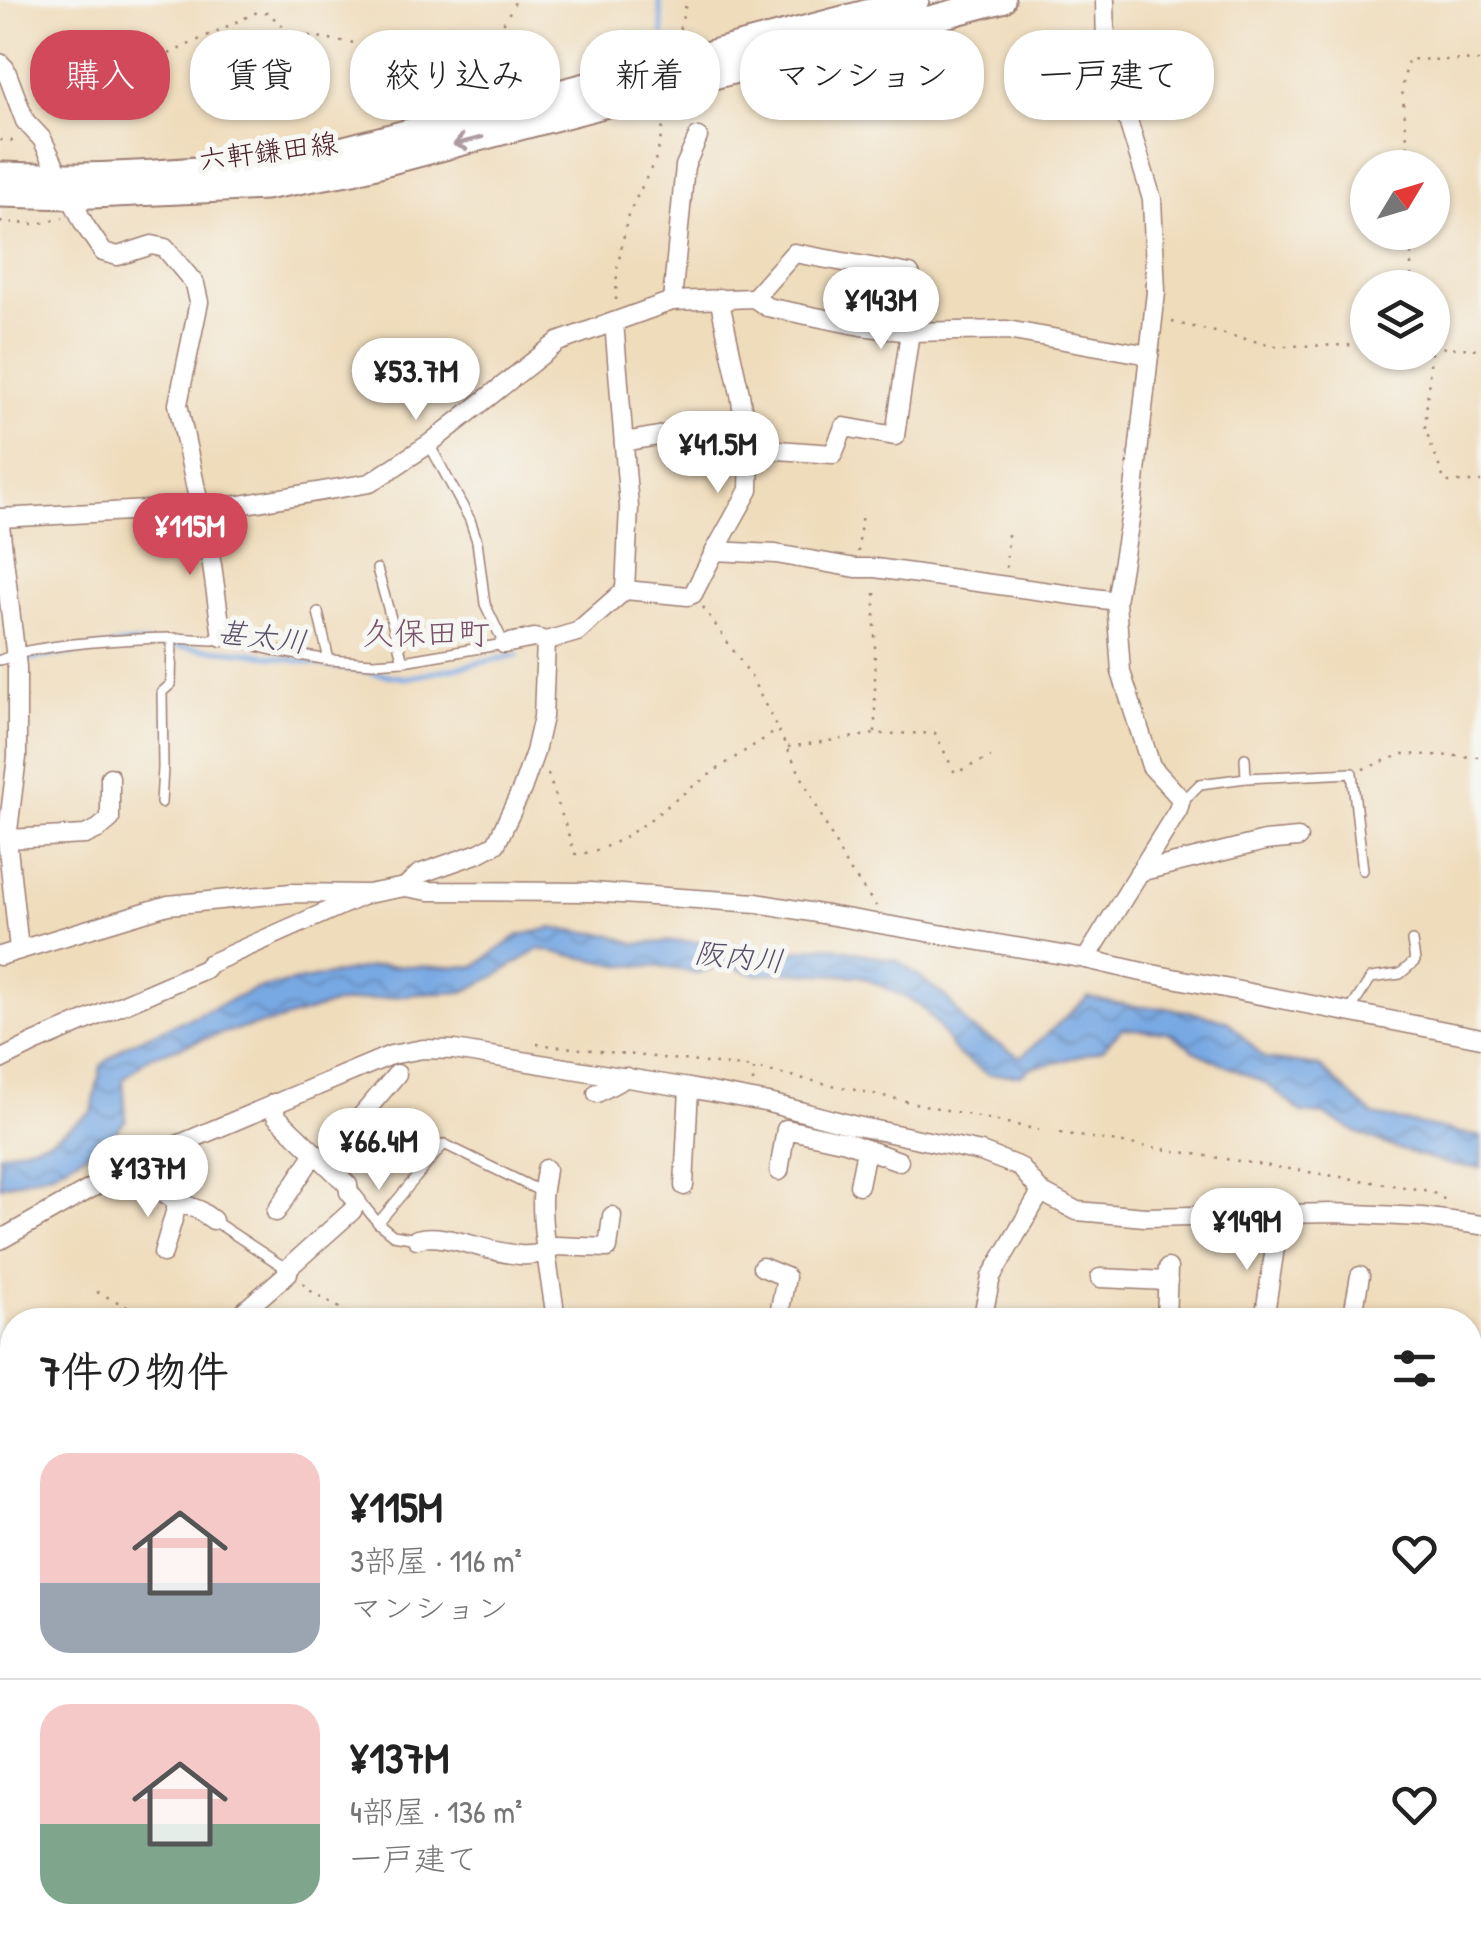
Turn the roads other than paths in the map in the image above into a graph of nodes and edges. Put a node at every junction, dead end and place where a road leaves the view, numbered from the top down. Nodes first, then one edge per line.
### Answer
1 (916, 0) edge
2 (1002, 0) edge
3 (1105, 0) edge
4 (0, 63) edge
5 (698, 137) dead end
6 (0, 175) edge
7 (0, 194) edge
8 (71, 196) junction
9 (719, 298) junction
10 (754, 298) junction
11 (672, 302) junction
12 (614, 322) junction
13 (910, 332) junction
14 (1149, 355) junction
15 (744, 421) junction
16 (624, 442) junction
17 (429, 444) junction
18 (750, 448) junction
19 (200, 506) junction
20 (0, 518) edge
21 (0, 526) edge
22 (715, 551) junction
23 (378, 569) dead end
24 (3, 585) edge
25 (626, 590) junction
26 (1116, 601) junction
27 (318, 612) dead end
28 (222, 637) junction
29 (546, 641) junction
30 (172, 644) junction
31 (504, 644) junction
32 (12, 660) edge
33 (329, 660) junction
34 (403, 662) junction
35 (1245, 758) dead end
36 (110, 776) dead end
37 (1246, 778) junction
38 (1181, 800) junction
39 (160, 803) dead end
40 (7, 838) junction
41 (1298, 838) dead end
42 (1363, 870) dead end
43 (1140, 872) junction
44 (405, 886) junction
45 (291, 892) junction
46 (367, 894) junction
47 (295, 926) junction
48 (1412, 941) dead end
49 (19, 949) junction
50 (0, 956) edge
51 (1086, 958) junction
52 (1349, 1012) junction
53 (1481, 1038) edge
54 (0, 1060) edge
55 (397, 1074) dead end
56 (628, 1077) junction
57 (689, 1088) junction
58 (597, 1093) dead end
59 (274, 1103) junction
60 (849, 1134) junction
61 (866, 1150) junction
62 (319, 1157) junction
63 (898, 1161) dead end
64 (127, 1168) junction
65 (546, 1169) dead end
66 (779, 1171) dead end
67 (858, 1185) dead end
68 (684, 1186) dead end
69 (542, 1192) junction
70 (1041, 1192) junction
71 (178, 1202) junction
72 (357, 1202) junction
73 (276, 1212) dead end
74 (612, 1216) dead end
75 (213, 1220) joint
76 (378, 1223) junction
77 (1481, 1225) edge
78 (1277, 1234) dead end
79 (417, 1239) joint
80 (0, 1240) edge
81 (163, 1253) dead end
82 (545, 1254) junction
83 (762, 1267) dead end
84 (287, 1268) junction
85 (1360, 1276) dead end
86 (1100, 1278) dead end
87 (248, 1308) edge
88 (555, 1308) edge
89 (780, 1308) edge
90 (984, 1308) edge
91 (1167, 1308) edge
92 (1266, 1308) edge
93 (1354, 1308) edge

1 - 8 main road, 六軒鎌田線
2 -> 8 main road, 六軒鎌田線
3 - 14 street
4 - 8 street
5 - 11 street
6 - 8 main road, 六軒鎌田線
7 - 8 main road, 六軒鎌田線
8 - 19 street
9 - 10 street
9 - 11 street
9 - 15 street
10 - 13 street
10 - 13 street
11 - 12 street
12 - 16 street
12 - 17 street
13 - 14 street
13 - 18 street
14 - 26 street
15 - 16 street
15 - 18 street
16 - 25 street
17 - 19 street
17 - 31 lane
18 - 22 street
19 - 20 street
19 - 28 street
21 - 24 street
22 - 25 street
22 - 26 street
23 - 34 lane
24 - 32 street
25 - 29 street
26 - 38 street
27 - 33 lane
28 - 30 lane
28 - 33 lane
29 - 31 street
29 - 44 street
30 - 32 lane
30 - 39 lane
31 - 34 lane
32 - 40 street
33 - 34 lane
35 - 37 lane
36 - 40 street
37 - 38 lane
37 - 42 lane
38 - 43 street
40 - 49 street
41 - 43 street
43 - 51 street
44 - 46 street
44 - 51 street
45 - 46 street
45 - 47 street
45 - 49 street
46 - 47 street
47 - 54 street
48 - 52 lane
49 - 50 street
51 - 52 street
52 - 53 street
55 - 62 street
56 - 57 street
56 - 58 street
56 - 59 street
57 - 60 street
57 - 68 street
59 - 62 street
59 - 64 street
60 - 61 street
60 - 66 street
60 - 70 street
61 - 63 street
61 - 67 street
62 - 72 street
62 - 73 street
64 - 71 street
64 - 80 street
65 - 69 street
69 - 76 lane
69 - 82 street
70 - 77 street
70 - 90 street
71 - 75 street
71 - 81 street
72 - 76 lane
72 - 84 street
74 - 82 street
75 - 84 lane
76 - 79 lane
78 - 92 street
79 - 82 street
82 - 88 street
83 - 89 street
84 - 87 street
85 - 93 street
86 - 91 street

